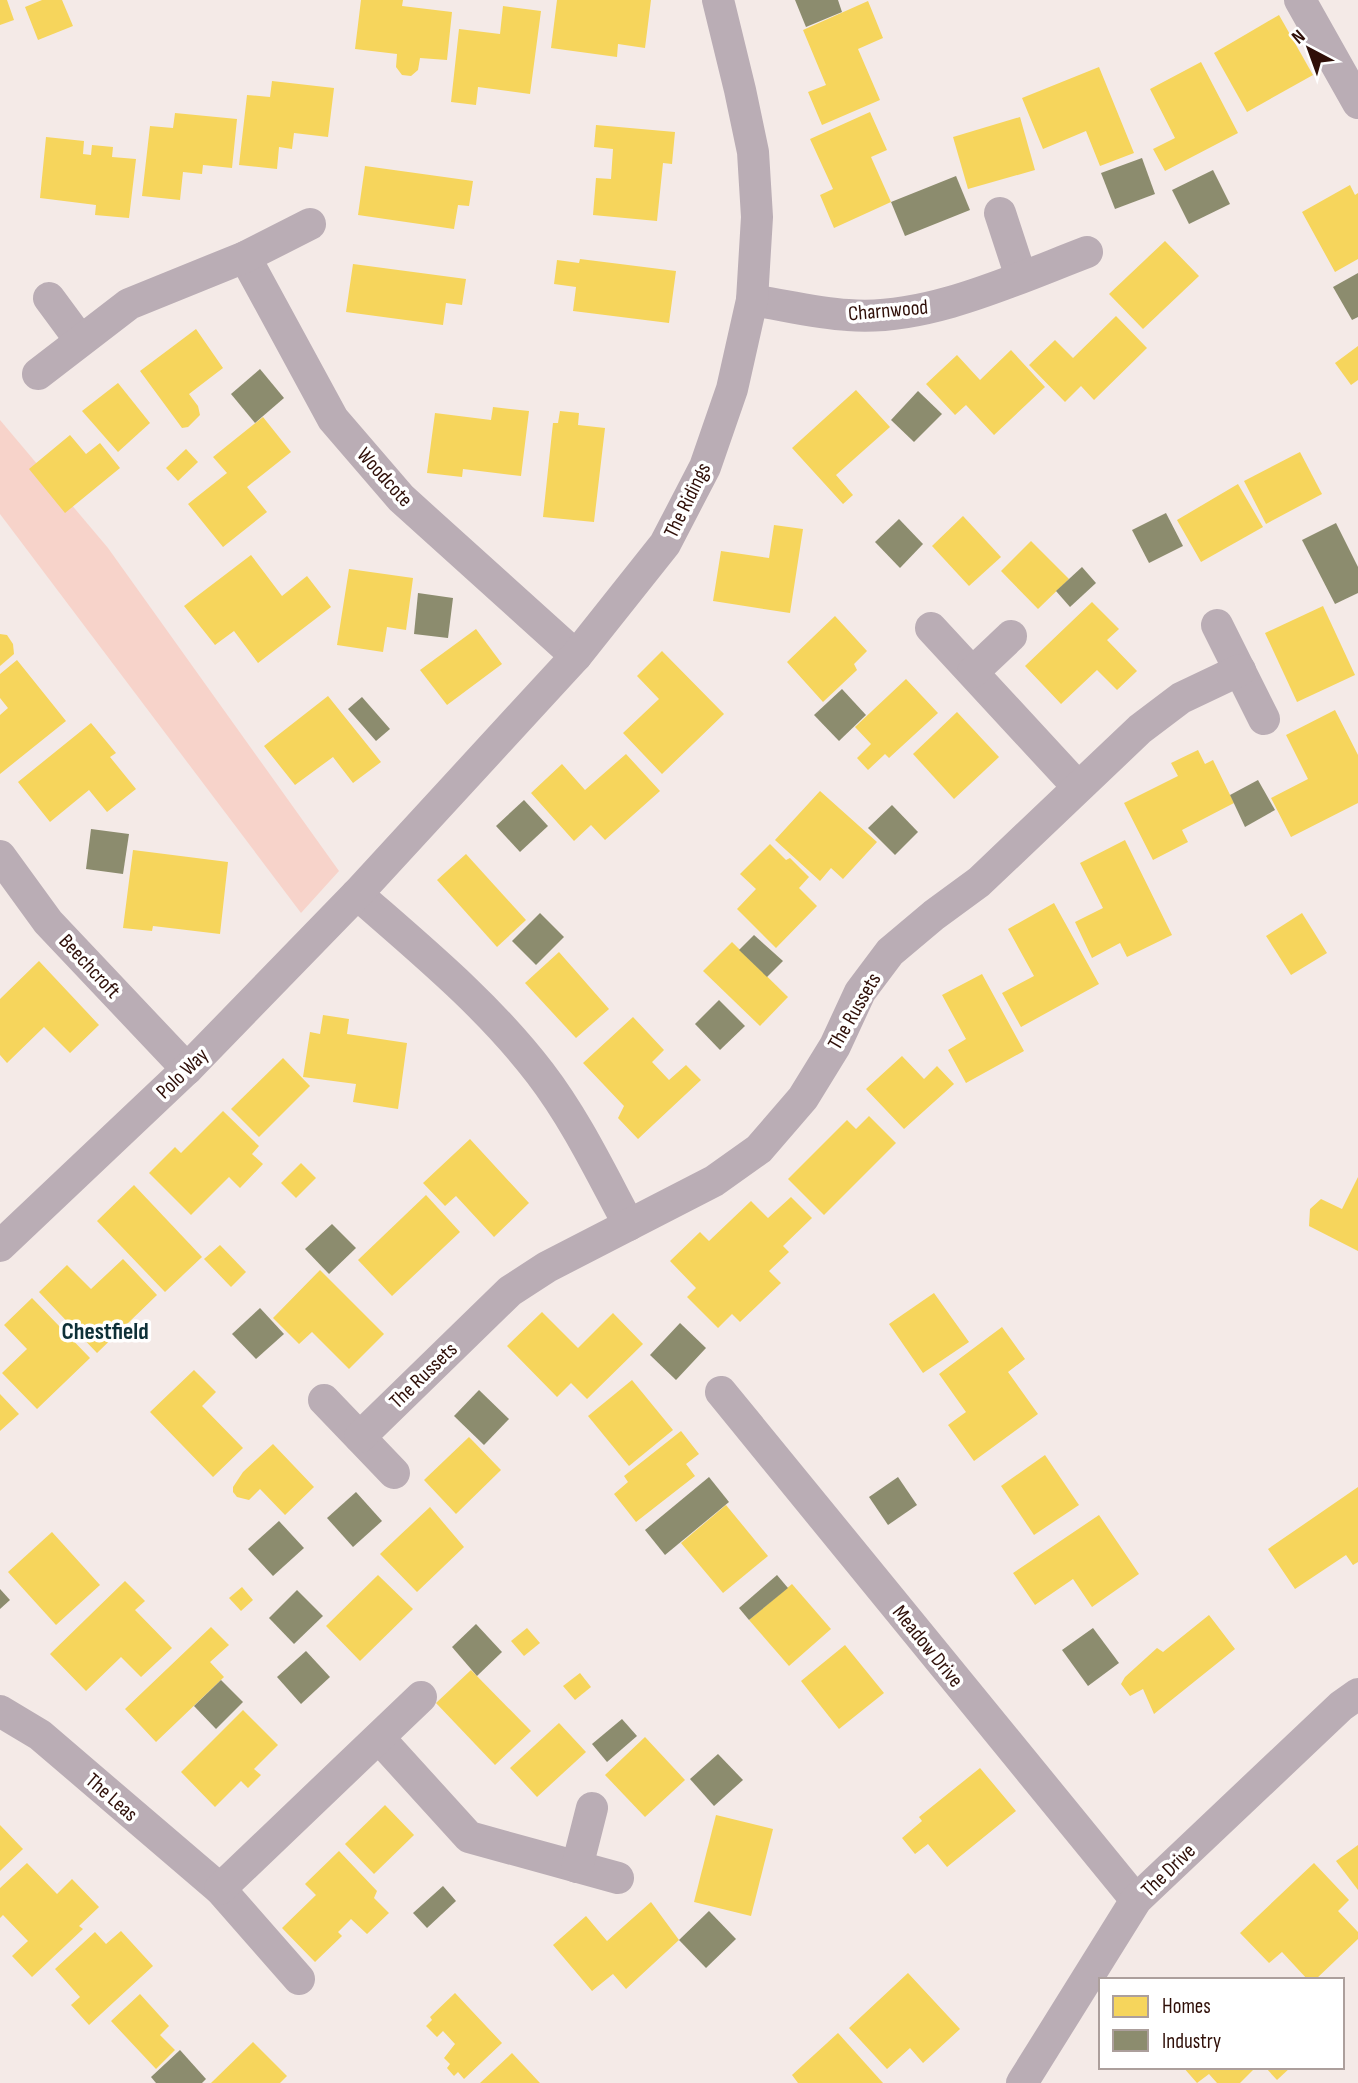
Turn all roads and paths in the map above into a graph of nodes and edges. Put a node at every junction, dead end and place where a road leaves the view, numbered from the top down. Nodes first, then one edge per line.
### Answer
1 (718, 0) edge
2 (1300, 0) edge
3 (1358, 103) edge
4 (1000, 213) dead end
5 (310, 224) dead end
6 (1087, 252) dead end
7 (245, 257) junction
8 (1021, 277) junction
9 (49, 298) dead end
10 (752, 300) junction
11 (80, 340) junction
12 (38, 374) dead end
13 (1217, 625) dead end
14 (931, 628) dead end
15 (1011, 636) dead end
16 (576, 656) junction
17 (1240, 670) junction
18 (973, 672) junction
19 (1264, 719) dead end
20 (1079, 787) junction
21 (0, 856) edge
22 (357, 894) junction
23 (187, 1069) junction
24 (629, 1225) junction
25 (0, 1246) edge
26 (721, 1392) dead end
27 (324, 1400) dead end
28 (360, 1437) junction
29 (394, 1473) dead end
30 (1358, 1694) edge
31 (421, 1697) dead end
32 (0, 1711) edge
33 (379, 1738) junction
34 (592, 1808) dead end
35 (578, 1867) junction
36 (618, 1878) dead end
37 (220, 1889) junction
38 (1136, 1900) junction
39 (299, 1979) dead end
40 (1022, 2083) edge

1 - 10 street, The Ridings
2 - 3 street
4 - 8 street
5 - 7 street
6 - 8 street, Charnwood
7 - 11 street
7 - 16 street, Woodcote
8 - 10 street, Charnwood
9 - 11 street
10 - 16 street, The Ridings
11 - 12 street
13 - 17 street
14 - 18 street
15 - 18 street
16 - 22 street, The Ridings
17 - 19 street
17 - 20 street, The Russets
18 - 20 street
20 - 24 street, The Russets
21 - 23 street, Beechcroft
22 - 23 street, Polo Way
22 - 24 street
23 - 25 street, Polo Way
24 - 28 street, The Russets
26 - 38 street, Meadow Drive
27 - 28 street
28 - 29 street
30 - 38 street, The Drive
31 - 33 street
32 - 37 street, The Leas
33 - 35 street
33 - 37 street
34 - 35 street
35 - 36 street
37 - 39 street, The Leas
38 - 40 street, The Drive

